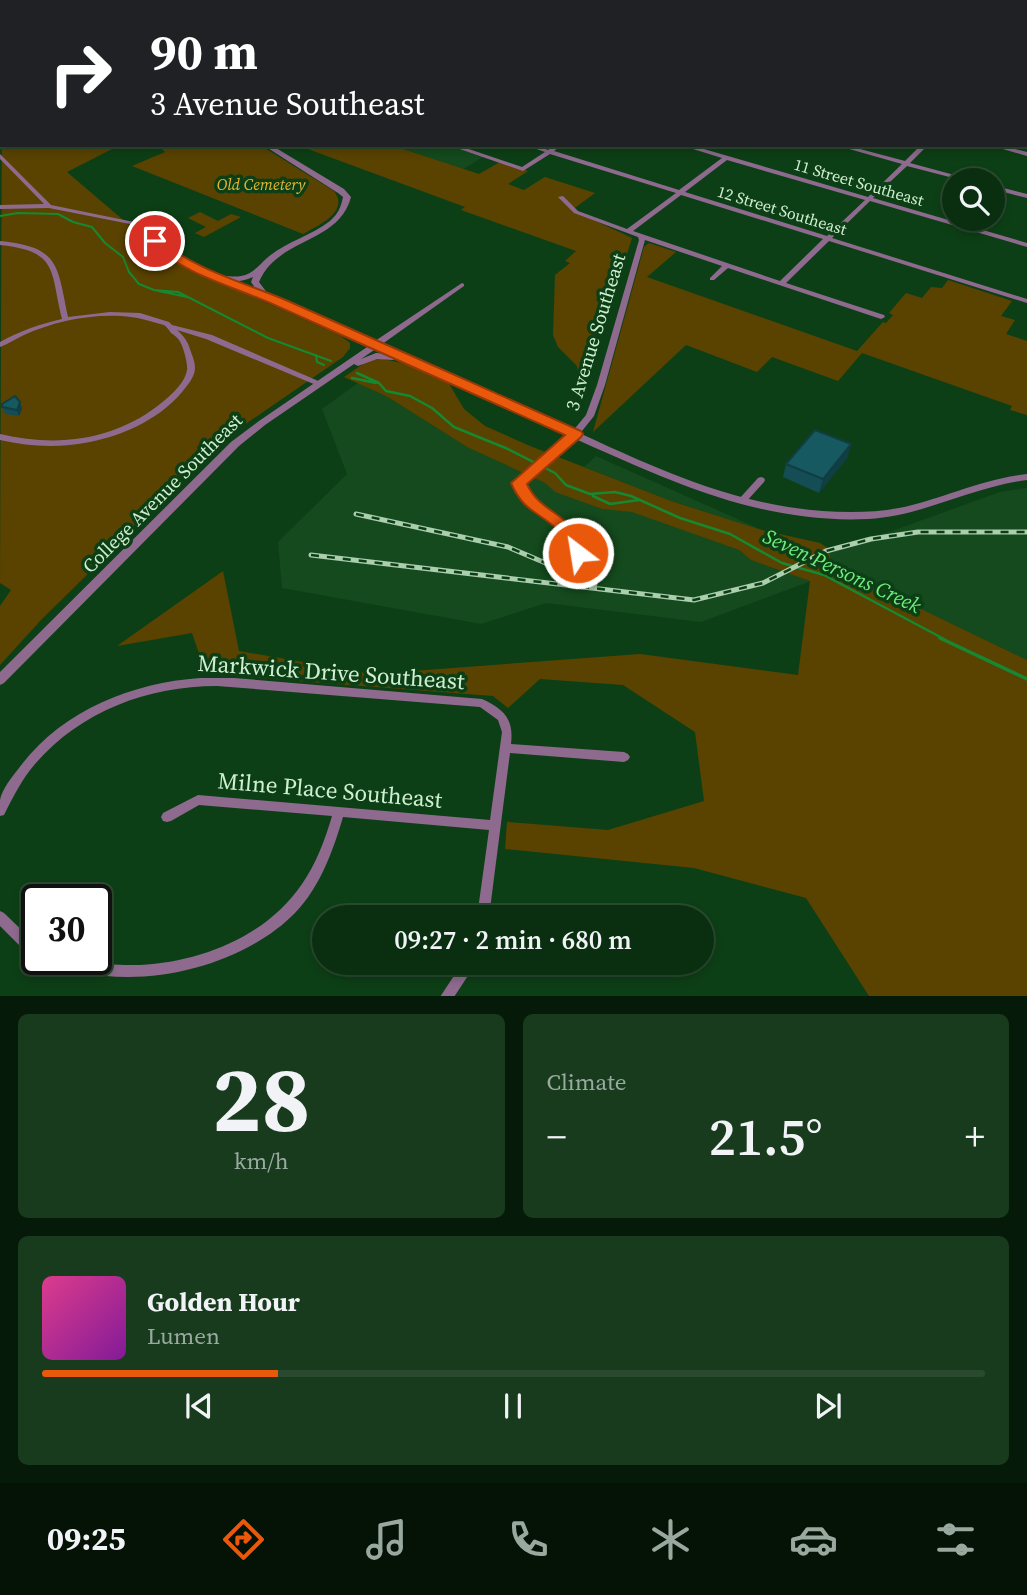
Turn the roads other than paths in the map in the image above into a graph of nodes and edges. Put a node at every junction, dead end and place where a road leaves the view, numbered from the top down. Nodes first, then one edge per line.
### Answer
1 (269, 147) edge
2 (457, 147) edge
3 (534, 147) edge
4 (556, 147) edge
5 (690, 147) edge
6 (845, 147) edge
7 (923, 147) edge
8 (1000, 147) edge
9 (549, 152) junction
10 (1027, 154) edge
11 (0, 156) edge
12 (726, 158) junction
13 (906, 164) junction
14 (942, 173) edge
15 (1005, 190) edge
16 (680, 193) junction
17 (1027, 196) edge
18 (561, 197) dead end
19 (42, 199) junction
20 (869, 199) junction
21 (32, 204) junction
22 (49, 206) junction
23 (0, 207) edge
24 (628, 232) junction
25 (640, 235) junction
26 (828, 239) junction
27 (0, 243) edge
28 (1027, 245) edge
29 (727, 265) junction
30 (257, 272) junction
31 (218, 278) junction
32 (712, 279) dead end
33 (782, 283) junction
34 (462, 285) dead end
35 (273, 299) junction
36 (1027, 300) edge
37 (881, 317) dead end
38 (65, 318) junction
39 (169, 326) junction
40 (341, 330) junction
41 (209, 337) junction
42 (0, 345) edge
43 (375, 345) junction
44 (190, 351) junction
45 (416, 363) junction
46 (341, 368) junction
47 (322, 381) junction
48 (575, 434) junction
49 (0, 437) edge
50 (1027, 477) edge
51 (761, 480) dead end
52 (742, 501) junction
53 (578, 553) dead end
54 (52, 630) junction
55 (0, 680) edge
56 (0, 690) edge
57 (504, 748) junction
58 (624, 757) dead end
59 (0, 811) edge
60 (339, 812) junction
61 (167, 817) dead end
62 (494, 825) junction
63 (484, 905) edge
64 (0, 917) edge
65 (461, 975) edge
66 (74, 978) dead end
67 (123, 984) dead end
68 (446, 996) edge

1 - 30 street
2 - 9 street
3 - 9 street, 12 Street Southeast
4 - 9 street
5 - 12 street, 11 Street Southeast
6 - 13 street
7 - 13 street
8 - 10 street
9 - 16 street, 12 Street Southeast
11 - 19 street
12 - 16 street, 3 Avenue Southeast
12 - 20 street, 11 Street Southeast
13 - 14 street
13 - 20 street
15 - 17 street
16 - 24 street, 3 Avenue Southeast
16 - 26 street, 12 Street Southeast
18 - 24 street
19 - 21 street
19 - 22 street
20 - 26 street
20 - 28 street, 11 Street Southeast
21 - 22 street
21 - 23 street
22 - 31 street
24 - 25 street
25 - 29 street
25 - 48 street, 3 Avenue Southeast
26 - 33 street
26 - 36 street, 12 Street Southeast
27 - 38 street
29 - 32 street
29 - 33 street
30 - 31 street
30 - 35 street
31 - 35 street
33 - 37 street
34 - 43 street
35 - 40 street
38 - 39 street
38 - 42 street
39 - 41 street
39 - 44 street
40 - 43 street
40 - 46 street
41 - 44 street
41 - 47 street
43 - 45 street
43 - 46 street, College Avenue Southeast
44 - 49 street
45 - 47 street
45 - 48 street
46 - 47 street, College Avenue Southeast
47 - 54 street, College Avenue Southeast
48 - 52 street
48 - 53 street, 3 Avenue Southeast
50 - 52 street
51 - 52 street
54 - 55 street, College Avenue Southeast
54 - 56 street, College Avenue Southeast
57 - 58 street
57 - 59 street, Markwick Drive Southeast
57 - 62 street, Markwick Drive Southeast
60 - 61 street, Milne Place Southeast
60 - 62 street, Milne Place Southeast
60 - 67 street
62 - 63 street, Markwick Drive Southeast
64 - 66 street
65 - 68 street

